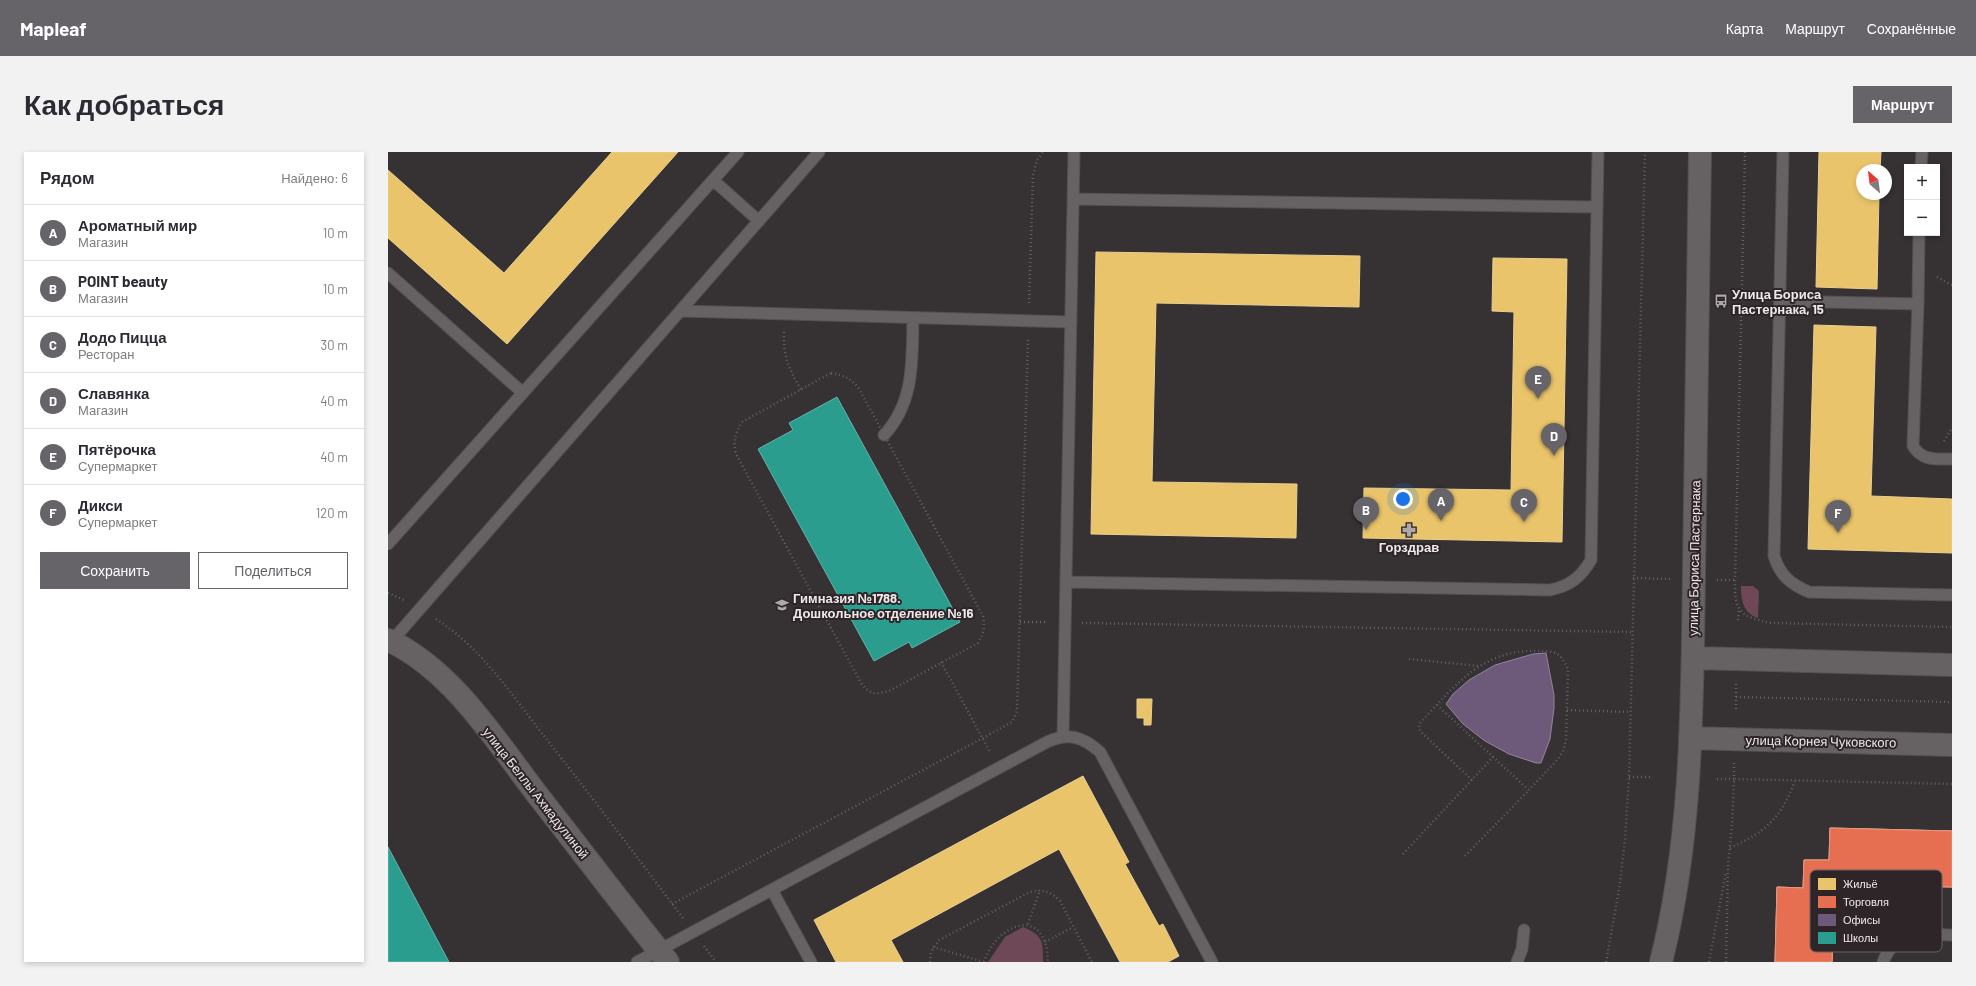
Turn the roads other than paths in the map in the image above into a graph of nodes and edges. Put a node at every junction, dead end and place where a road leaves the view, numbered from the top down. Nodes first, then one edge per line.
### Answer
1 (738, 152) edge
2 (819, 152) edge
3 (1074, 152) edge
4 (1598, 152) edge
5 (1700, 152) edge
6 (1783, 152) edge
7 (1922, 152) edge
8 (1921, 164) edge
9 (713, 180) junction
10 (1073, 199) junction
11 (1597, 207) junction
12 (759, 221) junction
13 (1920, 236) edge
14 (389, 276) edge
15 (1780, 301) junction
16 (1918, 304) junction
17 (680, 311) junction
18 (913, 318) junction
19 (1071, 322) junction
20 (523, 393) junction
21 (884, 435) road end
22 (1952, 460) edge
23 (388, 544) edge
24 (1066, 582) junction
25 (1952, 595) edge
26 (390, 641) edge
27 (1693, 658) junction
28 (1952, 665) edge
29 (1063, 737) junction
30 (1690, 738) junction
31 (1952, 745) edge
32 (772, 890) junction
33 (1524, 930) dead end
34 (1942, 935) edge
35 (1952, 935) edge
36 (1888, 952) edge
37 (663, 956) edge
38 (637, 962) edge
39 (810, 962) edge
40 (1212, 962) edge
41 (1517, 962) edge
42 (1660, 962) edge
43 (1883, 962) edge

1 - 9 lane
2 - 12 lane
3 - 10 lane
4 - 11 lane
5 - 27 street, улица Бориса Пастернака
6 - 15 lane
7 - 8 lane
9 - 12 lane
9 - 20 lane
10 - 11 lane
10 - 19 lane
11 - 24 lane
12 - 17 lane
13 - 16 lane
14 - 20 lane
15 - 16 lane
15 - 25 lane
16 - 22 lane
17 - 18 lane
17 - 26 lane
18 - 19 lane
18 - 21 lane
19 - 24 lane
20 - 23 lane
24 - 29 lane
26 - 37 street, улица Беллы Ахмадулиной
27 - 28 street
27 - 30 street, улица Бориса Пастернака
29 - 32 lane
29 - 40 lane
30 - 31 street, улица Корнея Чуковского
30 - 42 street, улица Бориса Пастернака
32 - 37 lane
32 - 39 lane
33 - 41 lane
34 - 35 lane
36 - 43 lane
37 - 38 lane

